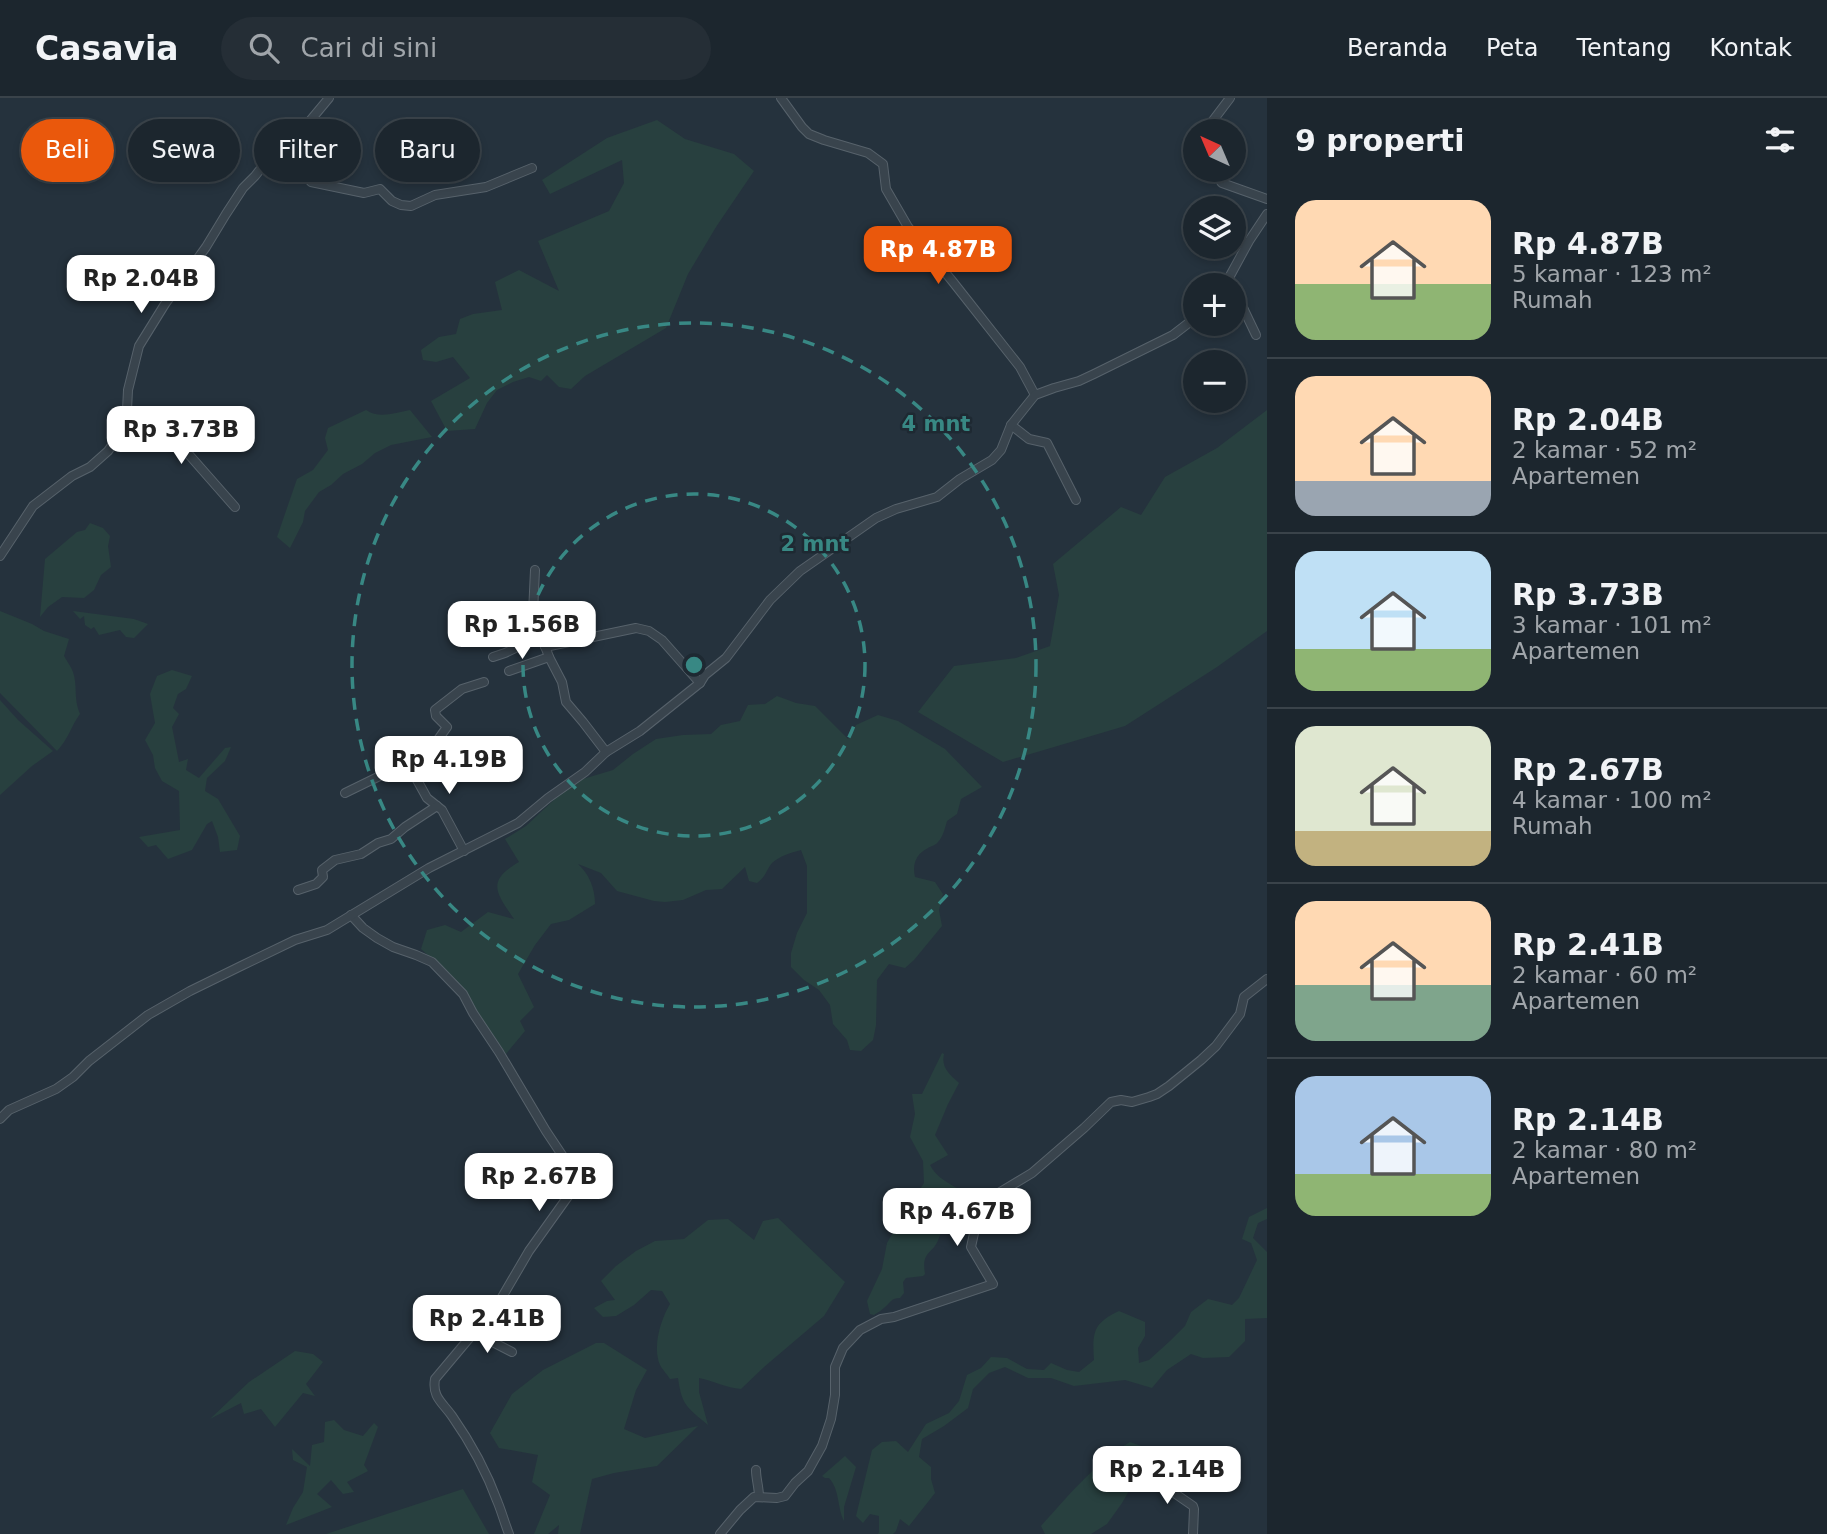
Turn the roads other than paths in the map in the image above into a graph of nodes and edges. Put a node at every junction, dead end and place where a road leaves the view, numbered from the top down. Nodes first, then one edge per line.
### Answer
1 (330, 98) edge
2 (781, 98) edge
3 (1230, 98) edge
4 (312, 119) edge
5 (1214, 119) edge
6 (532, 168) dead end
7 (254, 178) edge
8 (311, 182) edge
9 (1221, 182) edge
10 (1267, 199) edge
11 (1267, 214) edge
12 (1235, 273) edge
13 (1246, 317) edge
14 (1183, 327) edge
15 (1255, 335) dead end
16 (1035, 396) junction
17 (1011, 425) junction
18 (120, 434) junction
19 (1076, 499) dead end
20 (235, 507) dead end
21 (0, 555) edge
22 (535, 570) dead end
23 (541, 636) junction
24 (545, 647) junction
25 (493, 657) dead end
26 (549, 657) junction
27 (509, 671) dead end
28 (484, 682) dead end
29 (700, 683) junction
30 (606, 752) junction
31 (406, 760) junction
32 (345, 793) dead end
33 (437, 806) junction
34 (464, 851) junction
35 (298, 890) dead end
36 (351, 915) junction
37 (1267, 979) edge
38 (0, 1119) edge
39 (475, 1333) junction
40 (512, 1352) dead end
41 (756, 1470) dead end
42 (1144, 1475) dead end
43 (759, 1497) junction
44 (509, 1534) edge
45 (720, 1534) edge
46 (1193, 1534) edge

1 - 4 street
2 - 16 street
3 - 5 street
6 - 8 street
7 - 18 street
9 - 10 street
11 - 12 street
13 - 15 street
14 - 16 street
16 - 17 street
17 - 19 street
17 - 29 street
18 - 20 street
18 - 21 street
22 - 23 street
23 - 24 street
23 - 25 street
24 - 26 street
24 - 29 street
26 - 27 street
26 - 30 street
28 - 31 street
29 - 30 street
30 - 34 street
31 - 32 street
31 - 33 street
33 - 34 street
33 - 35 street
34 - 36 street
36 - 38 street
36 - 39 street
37 - 43 street
39 - 40 street
39 - 44 street
41 - 43 street
42 - 46 street
43 - 45 street

